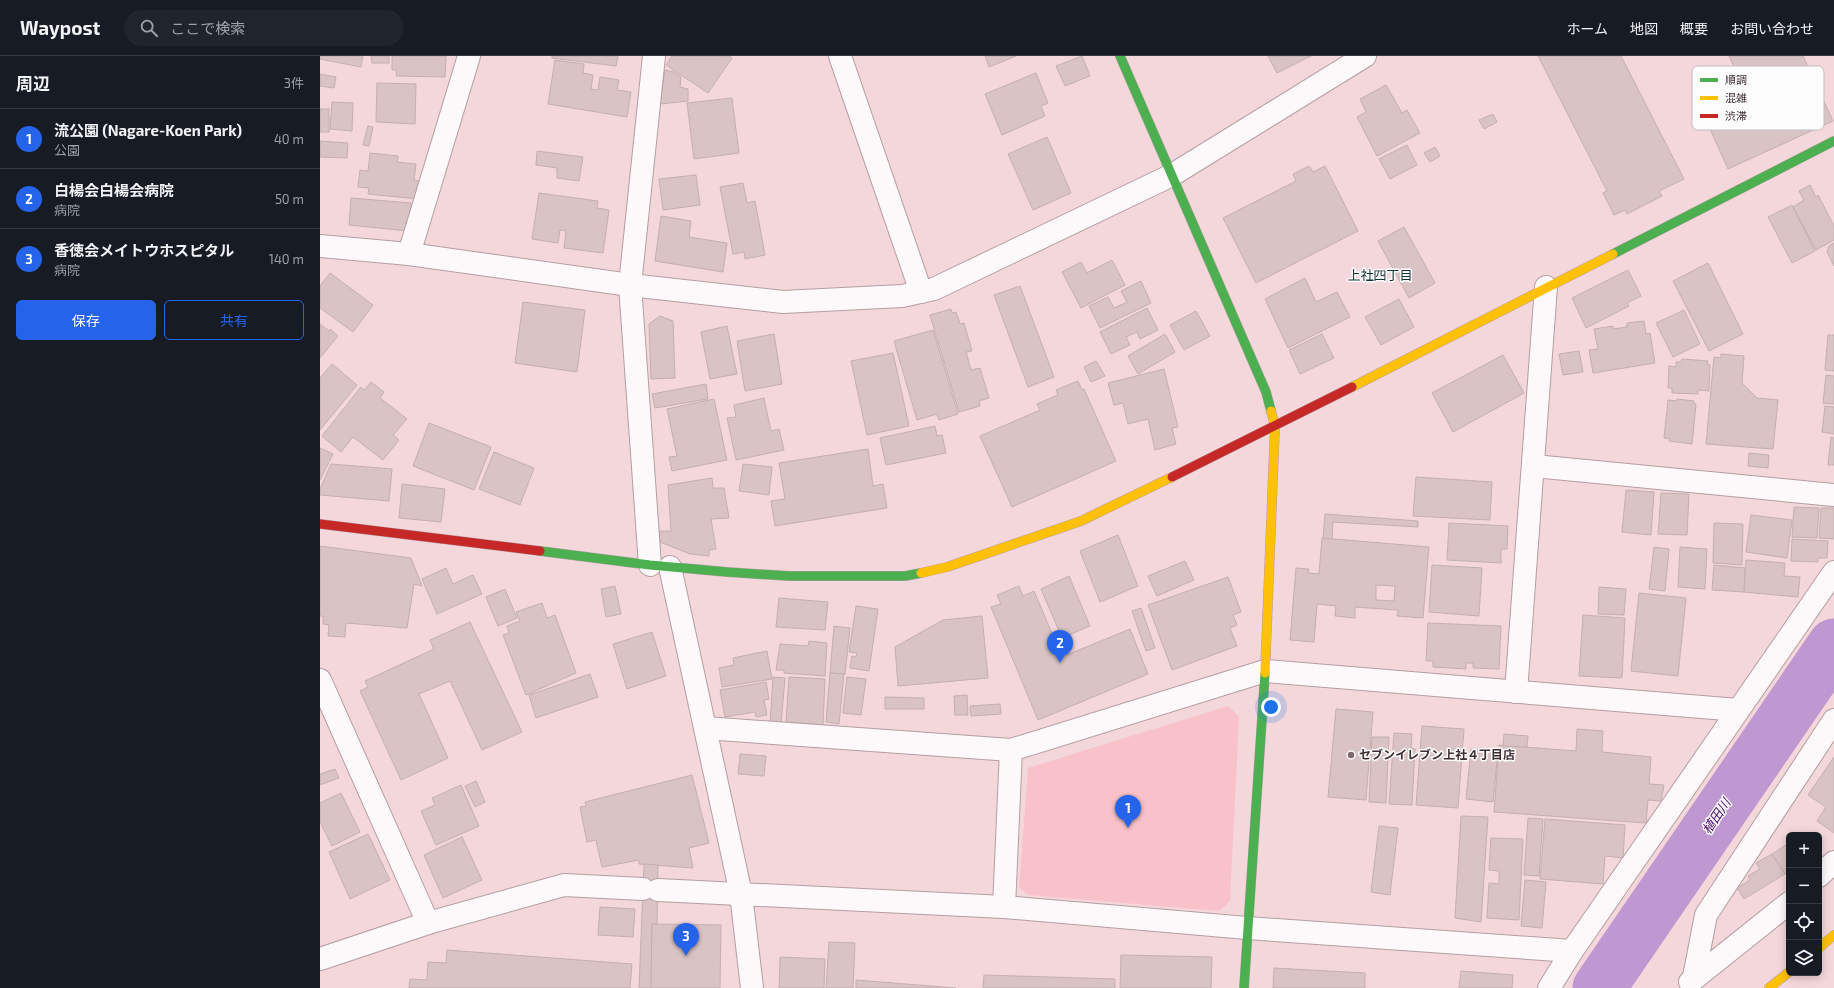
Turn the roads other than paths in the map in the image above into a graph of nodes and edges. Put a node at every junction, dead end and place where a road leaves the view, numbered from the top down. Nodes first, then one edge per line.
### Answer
1 (469, 56) edge
2 (654, 56) edge
3 (840, 56) edge
4 (1120, 56) edge
5 (1365, 56) edge
6 (1834, 141) edge
7 (1172, 175) junction
8 (320, 246) edge
9 (409, 254) junction
10 (630, 285) junction
11 (1546, 287) junction
12 (921, 292) junction
13 (1275, 426) junction
14 (1534, 466) junction
15 (1834, 495) edge
16 (320, 524) edge
17 (660, 566) junction
18 (1834, 572) edge
19 (1265, 672) junction
20 (320, 680) edge
21 (1516, 692) junction
22 (1738, 710) junction
23 (1834, 720) edge
24 (705, 728) junction
25 (1011, 750) junction
26 (1834, 862) edge
27 (1822, 873) edge
28 (741, 894) junction
29 (1788, 904) edge
30 (1004, 907) junction
31 (428, 923) junction
32 (1247, 928) junction
33 (1834, 934) edge
34 (1822, 946) edge
35 (1572, 951) junction
36 (320, 959) edge
37 (1786, 974) edge
38 (1689, 983) edge
39 (752, 988) edge
40 (1244, 988) edge
41 (1549, 988) edge
42 (1769, 988) edge

1 - 9 street
2 - 10 street
3 - 12 street
4 - 7 main road
5 - 7 street
6 - 11 main road
7 - 12 street
7 - 13 main road
8 - 9 street
9 - 10 street
10 - 12 street
10 - 17 street
11 - 13 main road
11 - 14 street
13 - 17 main road
13 - 19 main road
14 - 15 street
14 - 21 street
16 - 17 main road
17 - 24 street
18 - 22 street
19 - 21 street
19 - 25 street
19 - 32 main road
20 - 31 street
21 - 22 street
22 - 35 street
23 - 38 street
24 - 25 street
24 - 28 street
25 - 30 street
26 - 27 street
28 - 30 street
28 - 31 street
28 - 39 street
29 - 38 street
30 - 32 street
31 - 36 street
32 - 35 street
32 - 40 main road
33 - 34 main road
35 - 41 street
37 - 42 main road

